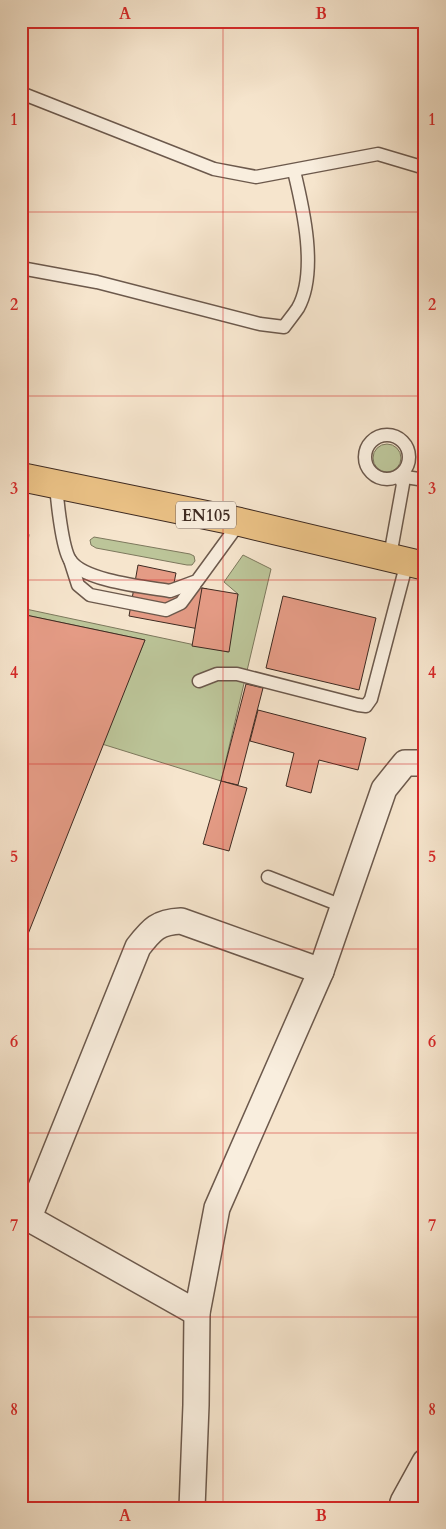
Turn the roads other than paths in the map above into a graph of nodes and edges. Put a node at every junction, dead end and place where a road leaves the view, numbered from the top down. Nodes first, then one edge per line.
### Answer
1 (21, 92) edge
2 (425, 168) edge
3 (294, 171) junction
4 (21, 268) edge
5 (21, 477) edge
6 (425, 480) edge
7 (56, 484) junction
8 (240, 522) junction
9 (70, 560) junction
10 (407, 561) edge
11 (197, 581) junction
12 (199, 681) dead end
13 (425, 763) edge
14 (268, 877) dead end
15 (345, 907) junction
16 (321, 970) junction
17 (25, 1216) edge
18 (197, 1313) junction
19 (425, 1462) edge
20 (194, 1508) edge
21 (404, 1508) edge

1 - 3 lane
2 - 3 lane
3 - 4 lane
5 - 7 main road, EN105
6 - 10 lane
7 - 8 main road, EN105
7 - 9 lane
8 - 10 main road, EN105
8 - 11 lane
9 - 11 lane
9 - 11 lane
10 - 12 lane
13 - 15 street
14 - 15 lane
15 - 16 street
16 - 17 street
16 - 18 street
17 - 18 street
18 - 20 street
19 - 21 street

